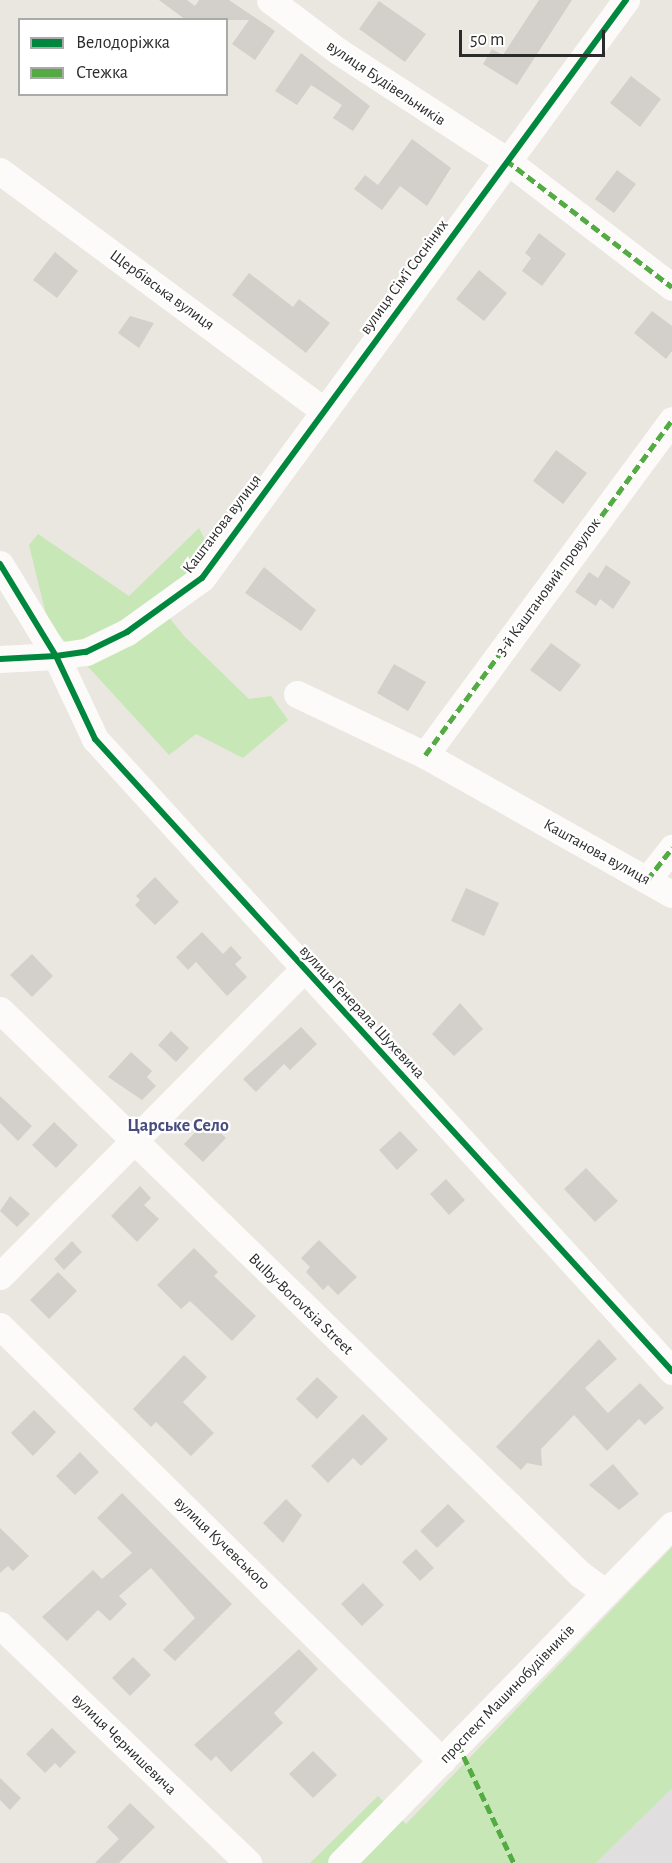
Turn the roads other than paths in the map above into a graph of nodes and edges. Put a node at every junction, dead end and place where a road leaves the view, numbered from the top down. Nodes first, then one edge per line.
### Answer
1 (270, 0) edge
2 (624, 1) edge
3 (506, 160) junction
4 (0, 171) edge
5 (672, 287) edge
6 (323, 410) junction
7 (672, 420) edge
8 (0, 564) edge
9 (56, 656) junction
10 (0, 659) edge
11 (297, 694) dead end
12 (425, 755) junction
13 (672, 848) edge
14 (646, 880) junction
15 (672, 894) edge
16 (304, 969) junction
17 (0, 1010) edge
18 (132, 1141) junction
19 (0, 1276) edge
20 (0, 1326) edge
21 (672, 1371) edge
22 (672, 1525) edge
23 (606, 1593) junction
24 (0, 1625) edge
25 (442, 1761) junction
26 (248, 1863) edge
27 (341, 1863) edge

1 - 3 street, вулиця Будівельників
2 - 3 street, вулиця Сім’ї Сосніних
3 - 5 street
3 - 6 street, вулиця Сім’ї Сосніних
4 - 6 street, Щербівська вулиця
6 - 9 street, Каштанова вулиця
7 - 12 street, 3-й Каштановий провулок
8 - 9 street, вулиця Генерала Шухевича
9 - 10 street
9 - 16 street, вулиця Генерала Шухевича
11 - 12 street, Каштанова вулиця
12 - 14 street, Каштанова вулиця
13 - 14 street
14 - 15 street, Каштанова вулиця
16 - 18 street
16 - 21 street, вулиця Генерала Шухевича
17 - 18 street, Bulby-Borovtsia Street
18 - 19 street
18 - 23 street, Bulby-Borovtsia Street
20 - 25 street, вулиця Кучевського
22 - 23 street, проспект Машинобудівників
23 - 25 street, проспект Машинобудівників
24 - 26 street, вулиця Чернишевича
25 - 27 street, проспект Машинобудівників

